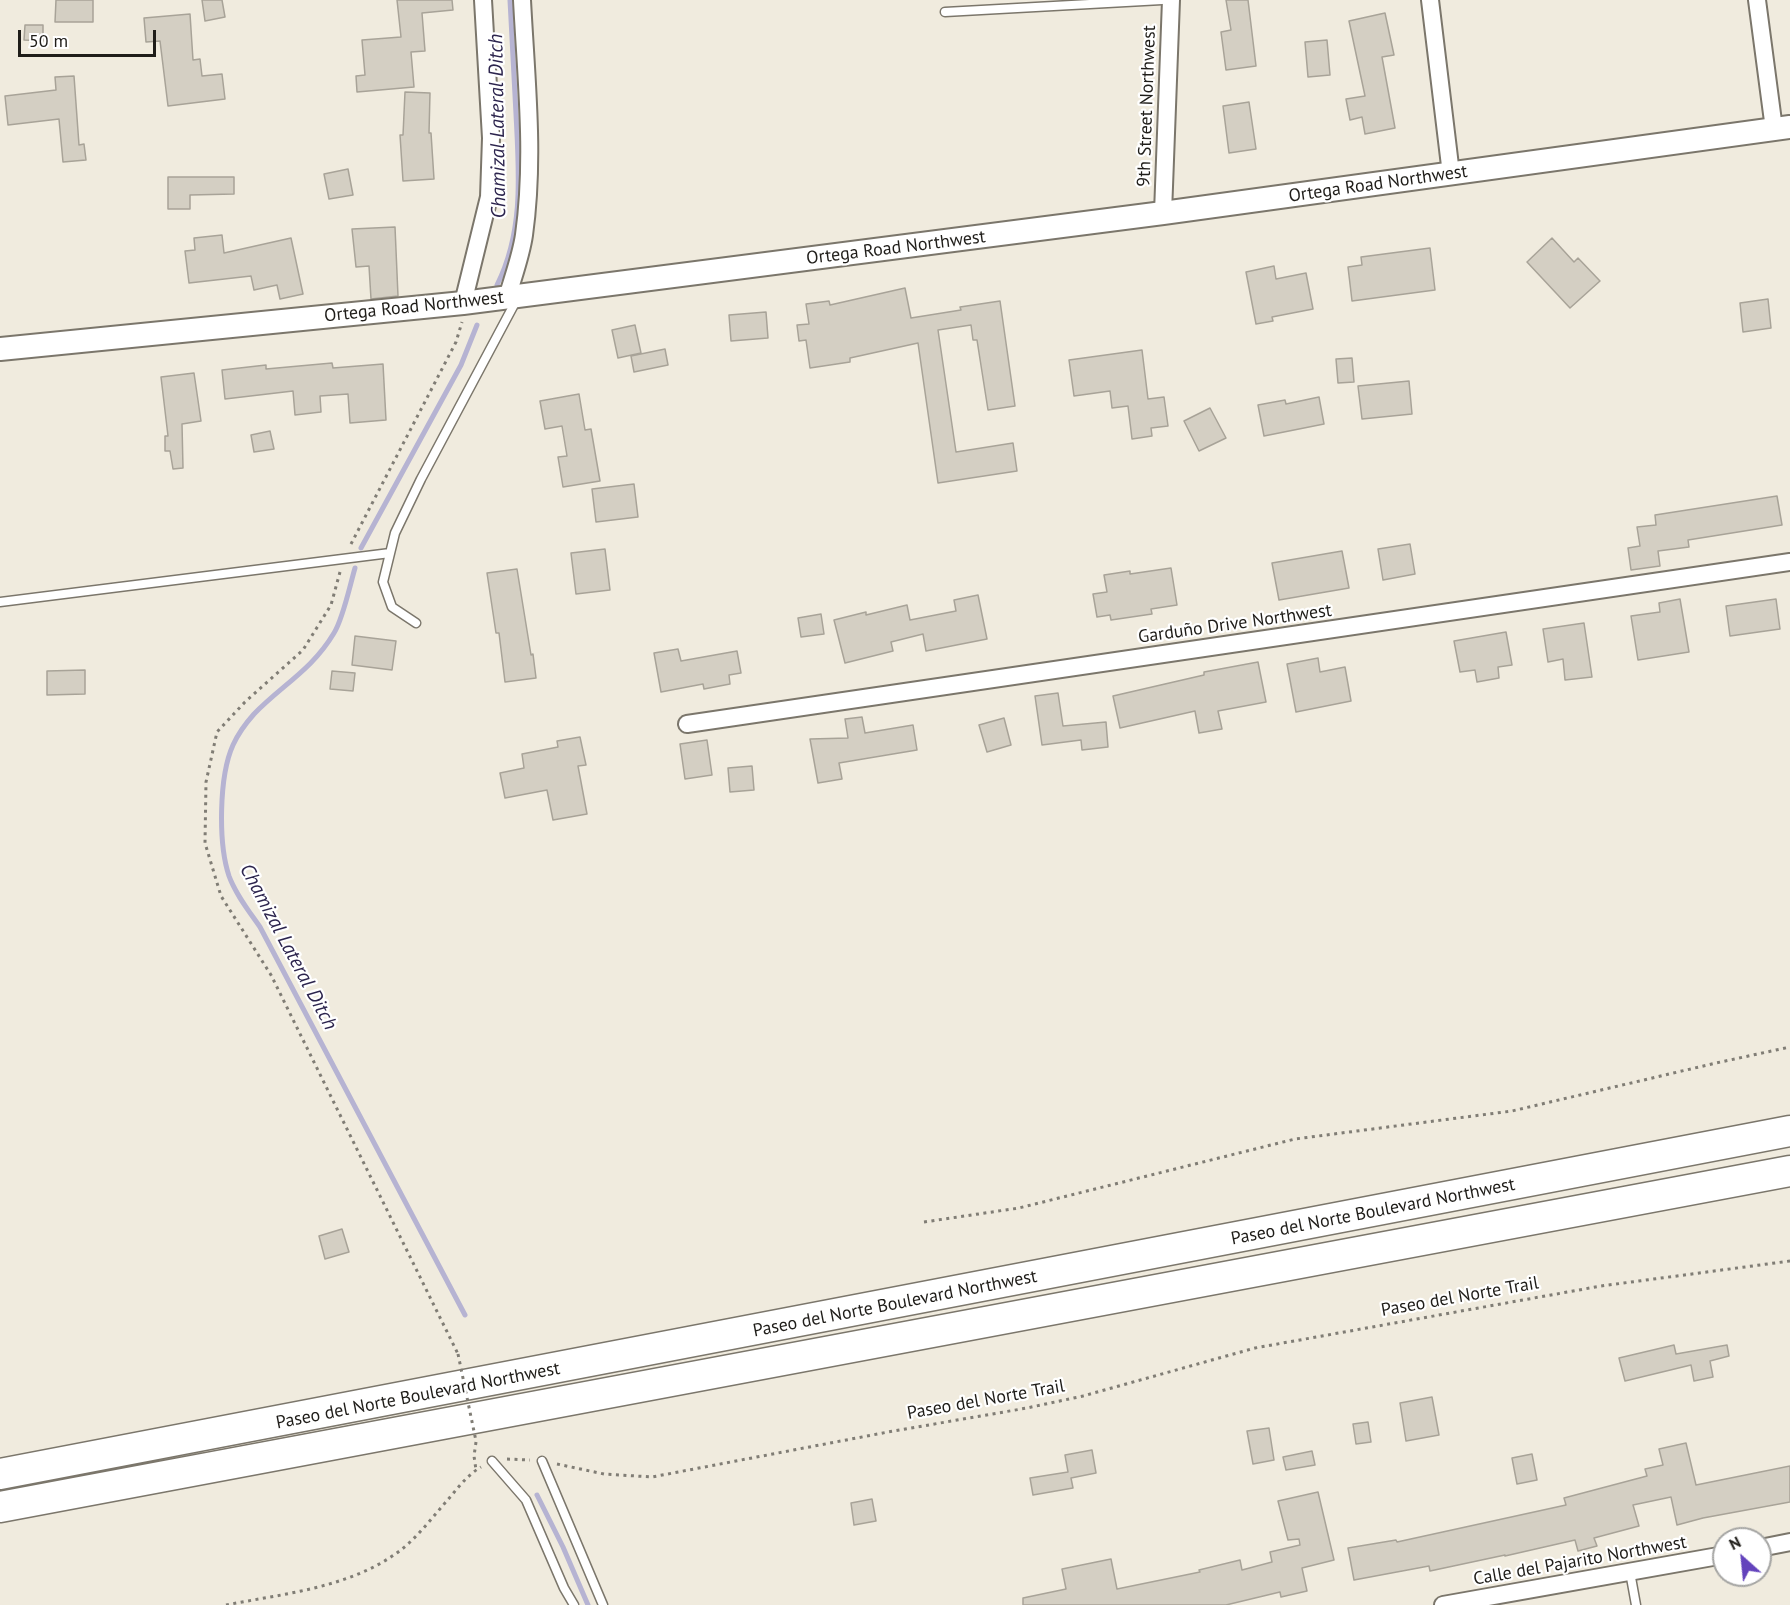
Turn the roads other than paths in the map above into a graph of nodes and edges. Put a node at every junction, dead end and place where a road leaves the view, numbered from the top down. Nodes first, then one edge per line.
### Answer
1 (483, 0) edge
2 (522, 0) edge
3 (1162, 0) edge
4 (1171, 0) edge
5 (1430, 0) edge
6 (1757, 0) edge
7 (945, 12) dead end
8 (1782, 128) edge
9 (1451, 174) junction
10 (1163, 213) junction
11 (513, 297) junction
12 (463, 303) junction
13 (0, 348) edge
14 (390, 553) junction
15 (1790, 562) edge
16 (0, 602) edge
17 (416, 623) dead end
18 (687, 724) dead end
19 (1790, 1131) edge
20 (1790, 1171) edge
21 (492, 1461) road end
22 (542, 1461) road end
23 (0, 1474) edge
24 (0, 1507) edge
25 (1790, 1542) edge
26 (1772, 1546) edge
27 (1712, 1557) edge
28 (1630, 1572) junction
29 (574, 1605) edge
30 (603, 1605) edge
31 (1443, 1605) edge
32 (1636, 1605) edge

1 - 12 street
2 - 11 street
3 - 7 lane
4 - 10 street, 9th Street Northwest
5 - 9 street
6 - 8 street
8 - 9 street, Ortega Road Northwest
9 - 10 street, Ortega Road Northwest
10 - 11 street, Ortega Road Northwest
11 - 12 street, Ortega Road Northwest
11 - 14 lane
12 - 13 street, Ortega Road Northwest
14 - 16 lane
14 - 17 lane
15 - 18 street, Garduño Drive Northwest
19 - 23 highway, Paseo del Norte Boulevard Northwest
20 - 24 highway, Paseo del Norte Boulevard Northwest
21 - 29 lane
22 - 30 lane
25 - 26 street
27 - 28 street, Calle del Pajarito Northwest
28 - 31 street, Calle del Pajarito Northwest
28 - 32 lane

